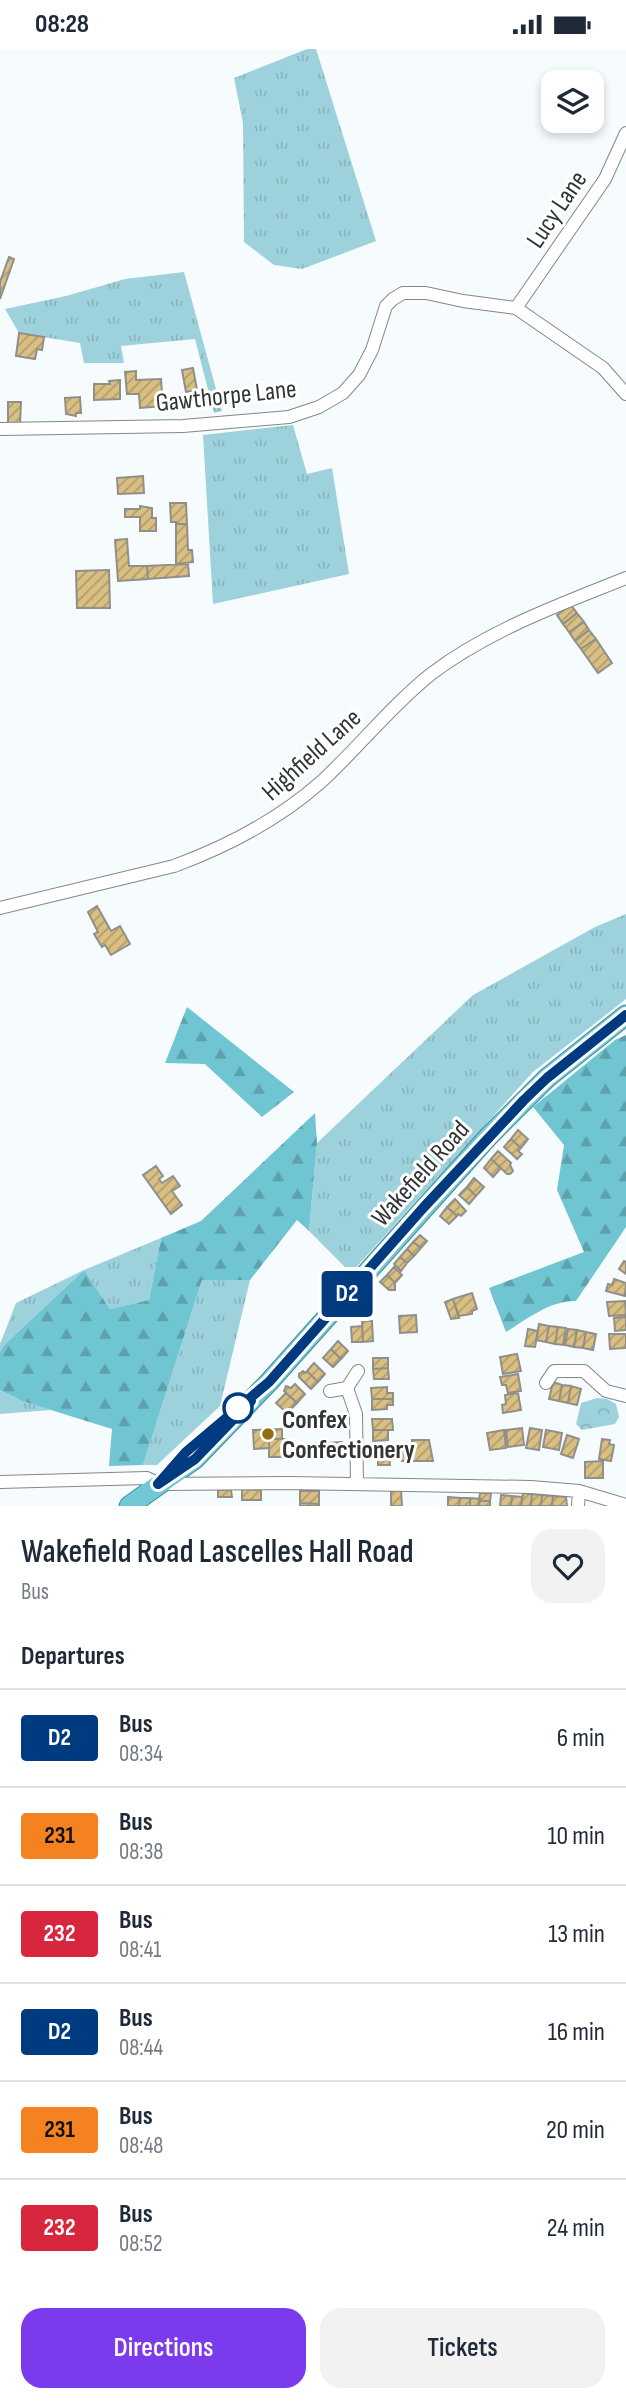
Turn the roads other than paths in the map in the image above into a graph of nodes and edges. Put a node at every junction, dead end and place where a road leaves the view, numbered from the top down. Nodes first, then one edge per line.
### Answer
1 (626, 133) edge
2 (516, 308) junction
3 (626, 394) edge
4 (0, 429) edge
5 (626, 578) edge
6 (0, 908) edge
7 (626, 1015) edge
8 (358, 1371) dead end
9 (546, 1383) dead end
10 (347, 1388) junction
11 (330, 1391) dead end
12 (626, 1399) edge
13 (0, 1482) edge
14 (158, 1484) junction
15 (357, 1484) junction
16 (579, 1491) junction
17 (626, 1505) edge
18 (129, 1506) edge
19 (578, 1506) edge

1 - 2 street, Lucy Lane
2 - 3 street
2 - 4 street, Gawthorpe Lane
5 - 6 street, Highfield Lane
7 - 14 highway, Wakefield Road
8 - 10 street
9 - 12 street
10 - 11 street
10 - 15 street
13 - 14 street
14 - 15 street
14 - 18 highway, Wakefield Road
15 - 16 street
16 - 17 street
16 - 19 street

